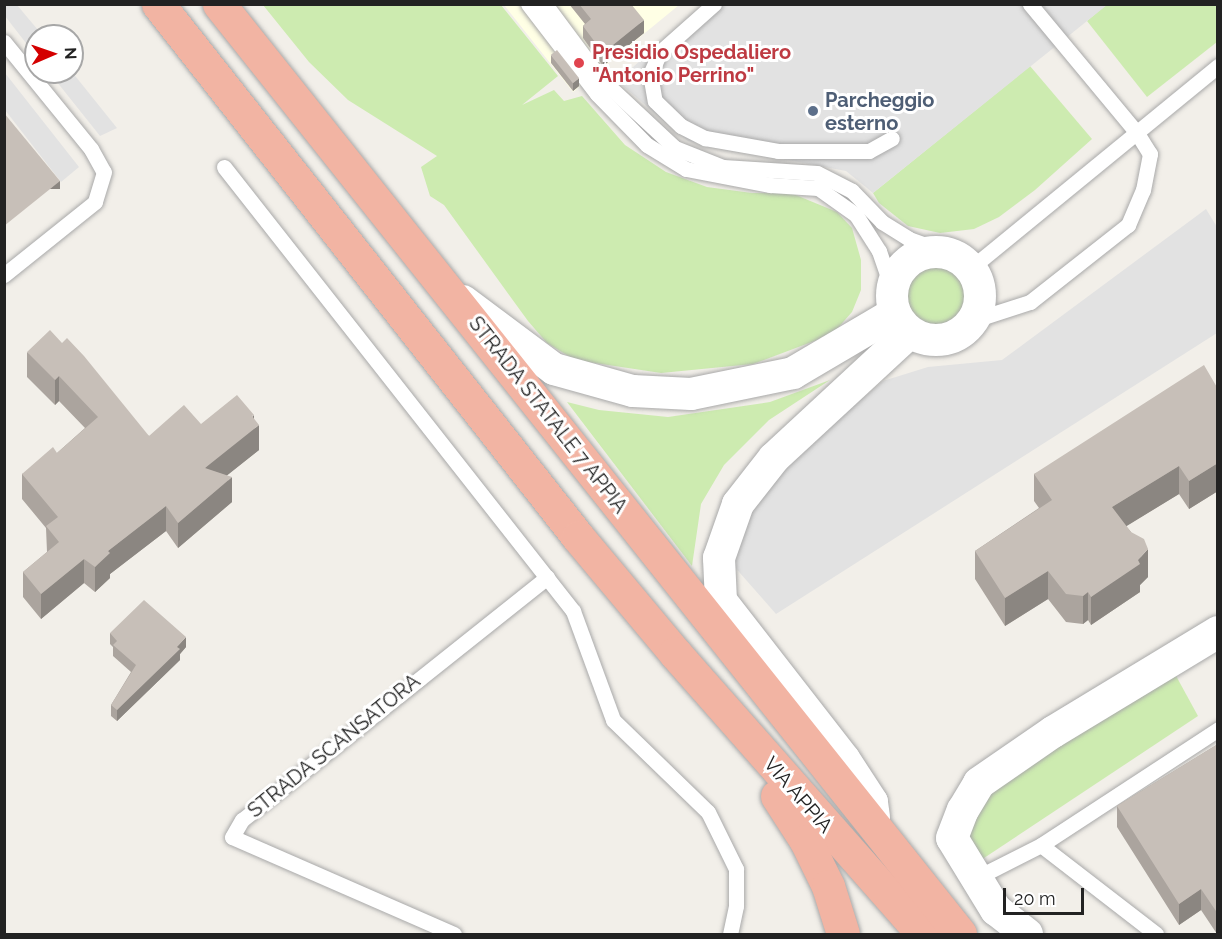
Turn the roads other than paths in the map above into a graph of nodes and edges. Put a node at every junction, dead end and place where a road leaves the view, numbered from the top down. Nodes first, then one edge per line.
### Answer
1 (159, 4) edge
2 (219, 4) edge
3 (528, 4) edge
4 (545, 4) edge
5 (714, 4) edge
6 (1030, 4) edge
7 (4, 42) edge
8 (1218, 66) edge
9 (1137, 133) junction
10 (891, 138) dead end
11 (224, 166) dead end
12 (960, 261) junction
13 (4, 275) edge
14 (447, 288) junction
15 (899, 311) junction
16 (974, 320) junction
17 (547, 577) junction
18 (1218, 632) edge
19 (675, 653) junction
20 (1218, 729) edge
21 (876, 827) junction
22 (1041, 844) junction
23 (974, 879) junction
24 (454, 934) edge
25 (730, 934) edge
26 (843, 934) edge
27 (923, 934) edge
28 (960, 934) edge
29 (1027, 934) edge
30 (1156, 934) edge

1 - 19 highway
2 - 14 highway, STRADA STATALE 7 APPIA
3 - 15 lane
4 - 12 lane
5 - 10 lane
6 - 9 lane
7 - 13 lane
8 - 9 lane
9 - 12 lane
9 - 16 lane
11 - 17 lane
12 - 15 street
12 - 16 street
14 - 15 street
14 - 21 highway, STRADA STATALE 7 APPIA
15 - 16 street
15 - 21 street
17 - 24 lane, STRADA SCANSATORA
17 - 25 lane
18 - 23 street
19 - 26 highway
19 - 27 highway, VIA APPIA
20 - 22 lane
21 - 28 highway, STRADA STATALE 7 APPIA
22 - 23 lane
22 - 30 lane
23 - 29 street

